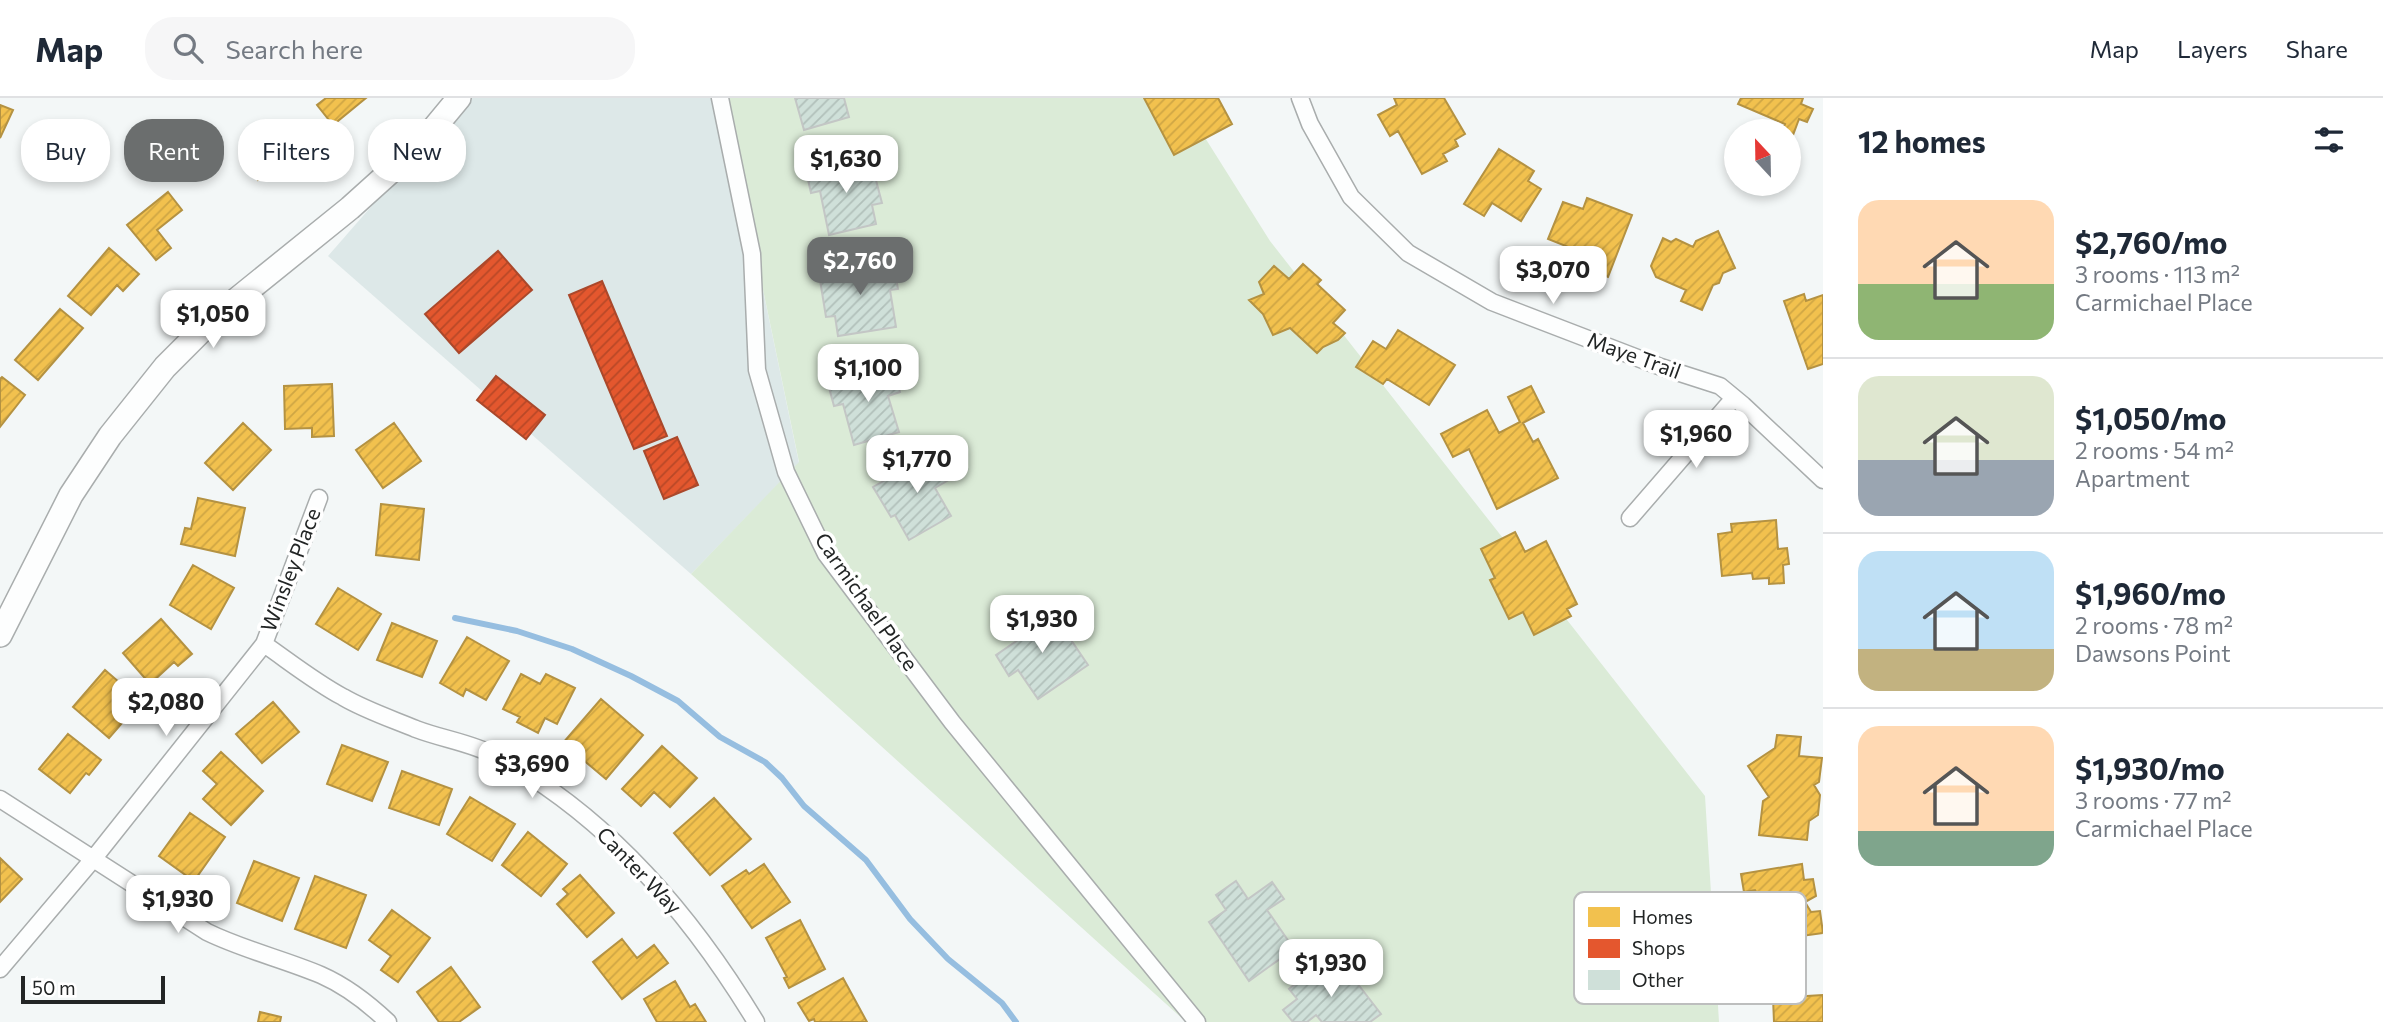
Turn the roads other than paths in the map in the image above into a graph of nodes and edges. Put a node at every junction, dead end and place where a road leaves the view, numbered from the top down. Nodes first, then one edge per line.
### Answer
1 (459, 98) edge
2 (720, 98) edge
3 (1300, 98) edge
4 (1734, 398) junction
5 (1823, 480) edge
6 (319, 498) dead end
7 (1630, 519) dead end
8 (0, 635) edge
9 (264, 644) junction
10 (0, 799) edge
11 (94, 858) junction
12 (0, 969) edge
13 (388, 1022) edge
14 (756, 1022) edge
15 (1197, 1022) edge

1 - 8 main road
2 - 15 street, Carmichael Place
3 - 4 street, Maye Trail
4 - 5 street, Maye Trail
4 - 7 street
6 - 9 street, Winsley Place
9 - 11 street, Winsley Place
9 - 14 street, Canter Way
10 - 11 street
11 - 12 street, Winsley Place
11 - 13 street

